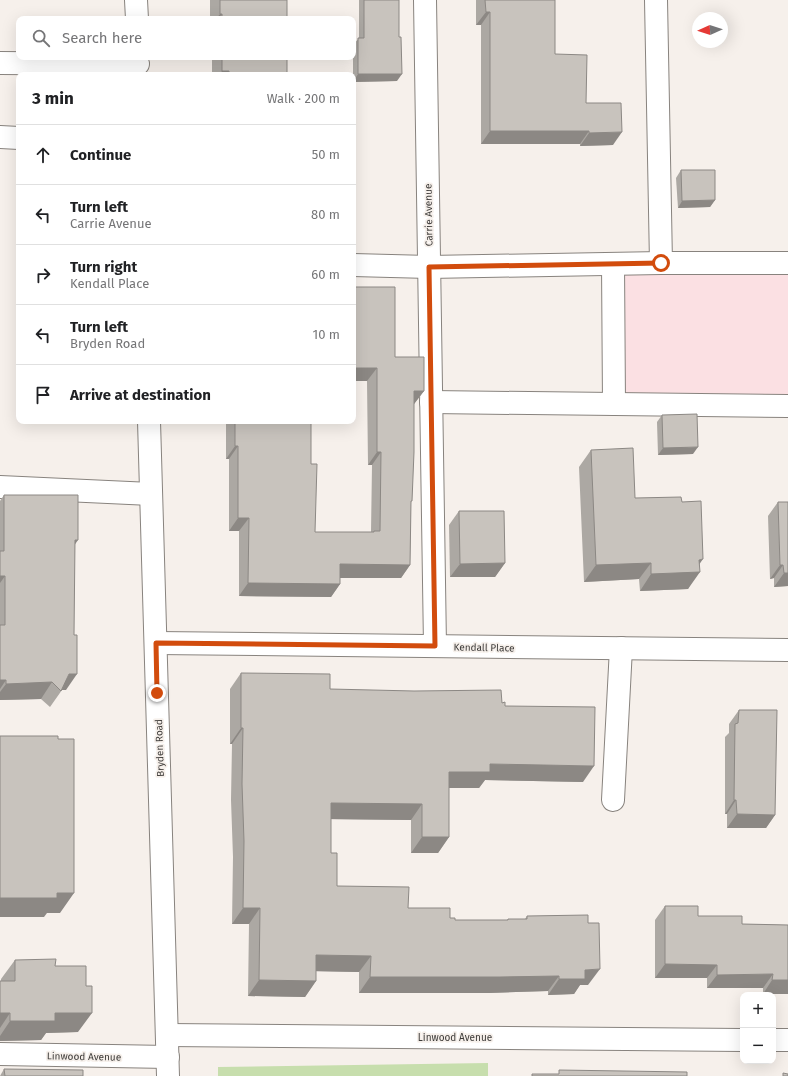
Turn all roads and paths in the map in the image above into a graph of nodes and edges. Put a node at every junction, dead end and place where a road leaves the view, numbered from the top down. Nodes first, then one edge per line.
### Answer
1 (136, 0) edge
2 (425, 0) edge
3 (656, 0) edge
4 (137, 16) edge
5 (0, 63) edge
6 (138, 65) edge
7 (0, 137) edge
8 (16, 138) edge
9 (661, 263) junction
10 (788, 263) edge
11 (613, 264) junction
12 (356, 265) edge
13 (429, 267) junction
14 (431, 402) junction
15 (614, 404) junction
16 (788, 406) edge
17 (149, 424) edge
18 (0, 488) edge
19 (151, 494) junction
20 (156, 643) junction
21 (435, 646) junction
22 (621, 648) junction
23 (788, 650) edge
24 (613, 800) dead end
25 (167, 1035) junction
26 (740, 1040) edge
27 (776, 1040) edge
28 (788, 1040) edge
29 (0, 1054) edge
30 (168, 1066) edge

1 - 4 street
2 - 13 street, Carrie Avenue
3 - 9 street
5 - 6 street
7 - 8 street
9 - 10 street
9 - 11 street
11 - 13 street
11 - 15 street
12 - 13 street
13 - 14 street, Carrie Avenue
14 - 15 street
14 - 21 street, Carrie Avenue
15 - 16 street
17 - 19 street, Bryden Road
18 - 19 street
19 - 20 street, Bryden Road
20 - 21 street, Kendall Place
20 - 25 street, Bryden Road
21 - 22 street, Kendall Place
22 - 23 street, Kendall Place
22 - 24 street
25 - 26 street, Linwood Avenue
25 - 30 street, Bryden Road
27 - 28 street
29 - 30 street, Linwood Avenue

